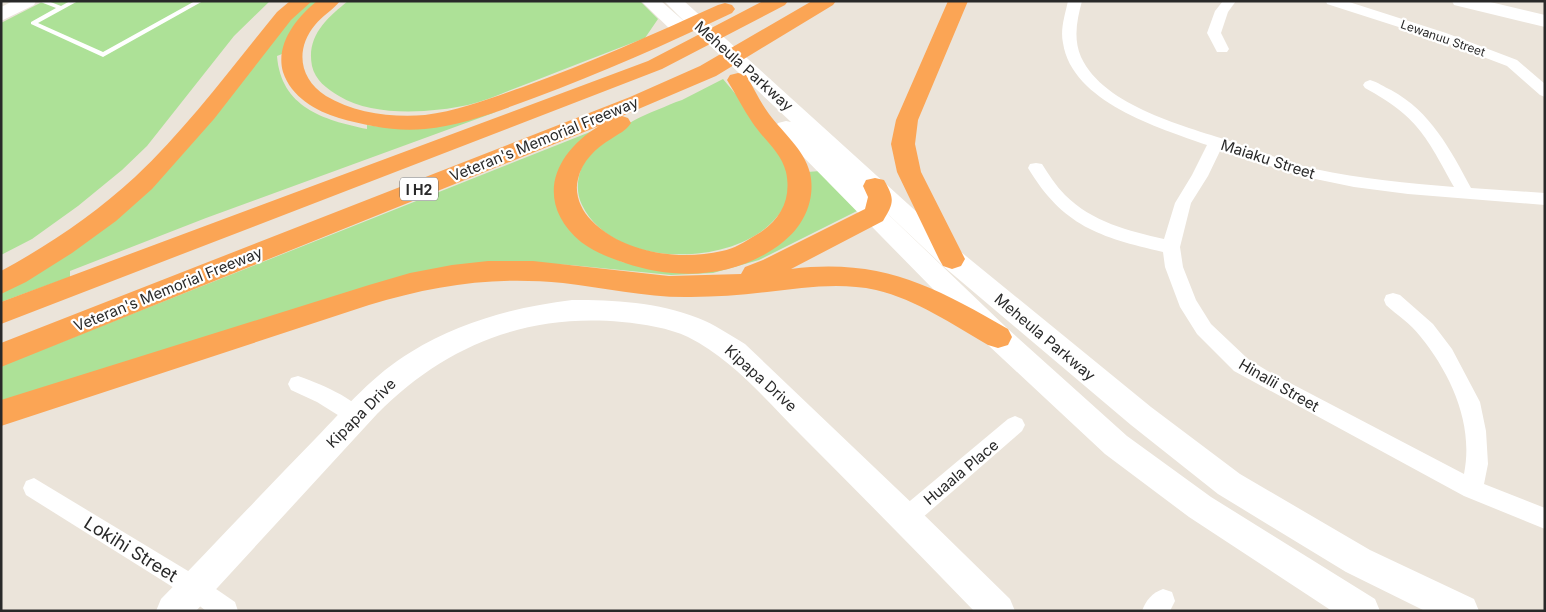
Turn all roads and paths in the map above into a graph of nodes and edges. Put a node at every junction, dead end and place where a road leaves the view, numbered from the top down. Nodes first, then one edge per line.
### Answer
1 (27, 1) edge
2 (41, 1) edge
3 (75, 1) edge
4 (200, 1) edge
5 (302, 1) edge
6 (330, 1) edge
7 (650, 1) edge
8 (673, 1) edge
9 (742, 1) edge
10 (778, 1) edge
11 (826, 1) edge
12 (846, 1) edge
13 (958, 1) edge
14 (1075, 1) edge
15 (1230, 1) edge
16 (1332, 1) edge
17 (1462, 1) edge
18 (61, 8) junction
19 (1, 15) edge
20 (682, 20) junction
21 (1545, 21) edge
22 (1222, 49) dead end
23 (746, 77) junction
24 (1370, 85) dead end
25 (1545, 92) edge
26 (1216, 142) junction
27 (1036, 168) dead end
28 (875, 186) junction
29 (1466, 192) junction
30 (1545, 199) edge
31 (874, 215) junction
32 (1171, 247) junction
33 (952, 259) junction
34 (1, 284) edge
35 (706, 286) junction
36 (1393, 300) dead end
37 (1, 313) edge
38 (998, 337) junction
39 (1, 355) edge
40 (298, 384) dead end
41 (1, 413) edge
42 (356, 416) junction
43 (1015, 425) dead end
44 (34, 488) dead end
45 (1472, 489) junction
46 (906, 518) junction
47 (1545, 519) edge
48 (194, 588) junction
49 (173, 611) edge
50 (226, 611) edge
51 (998, 611) edge
52 (1363, 611) edge
53 (1462, 611) edge

1 - 19 main road
2 - 18 lane
3 - 18 lane
4 - 18 lane
5 - 34 highway
6 - 9 highway
7 - 20 main road, Meheula Parkway
8 - 20 main road, Meheula Parkway
10 - 37 highway, Veteran's Memorial Freeway / I H2
11 - 39 highway, Veteran's Memorial Freeway / I H2
12 - 23 highway
13 - 33 highway
14 - 26 street, Maiaku Street
15 - 22 street
16 - 25 street, Lewanuu Street
17 - 21 main road
20 - 23 main road, Meheula Parkway
23 - 28 main road, Meheula Parkway
23 - 31 main road, Meheula Parkway
24 - 29 street
26 - 29 street, Maiaku Street
26 - 32 street, Hinalii Street
27 - 32 street
28 - 31 highway
28 - 33 main road, Meheula Parkway
29 - 30 street, Maiaku Street
31 - 35 highway
31 - 38 main road, Meheula Parkway
32 - 45 street, Hinalii Street
33 - 53 main road, Meheula Parkway
35 - 38 highway
35 - 41 highway
36 - 45 street
38 - 52 main road, Meheula Parkway
40 - 42 street
42 - 46 main road, Kipapa Drive
42 - 48 main road, Kipapa Drive
43 - 46 street, Huaala Place
44 - 48 street, Lokihi Street
45 - 47 street, Hinalii Street
46 - 51 main road, Kipapa Drive
48 - 49 main road, Kipapa Drive
48 - 50 street, Lokihi Street

